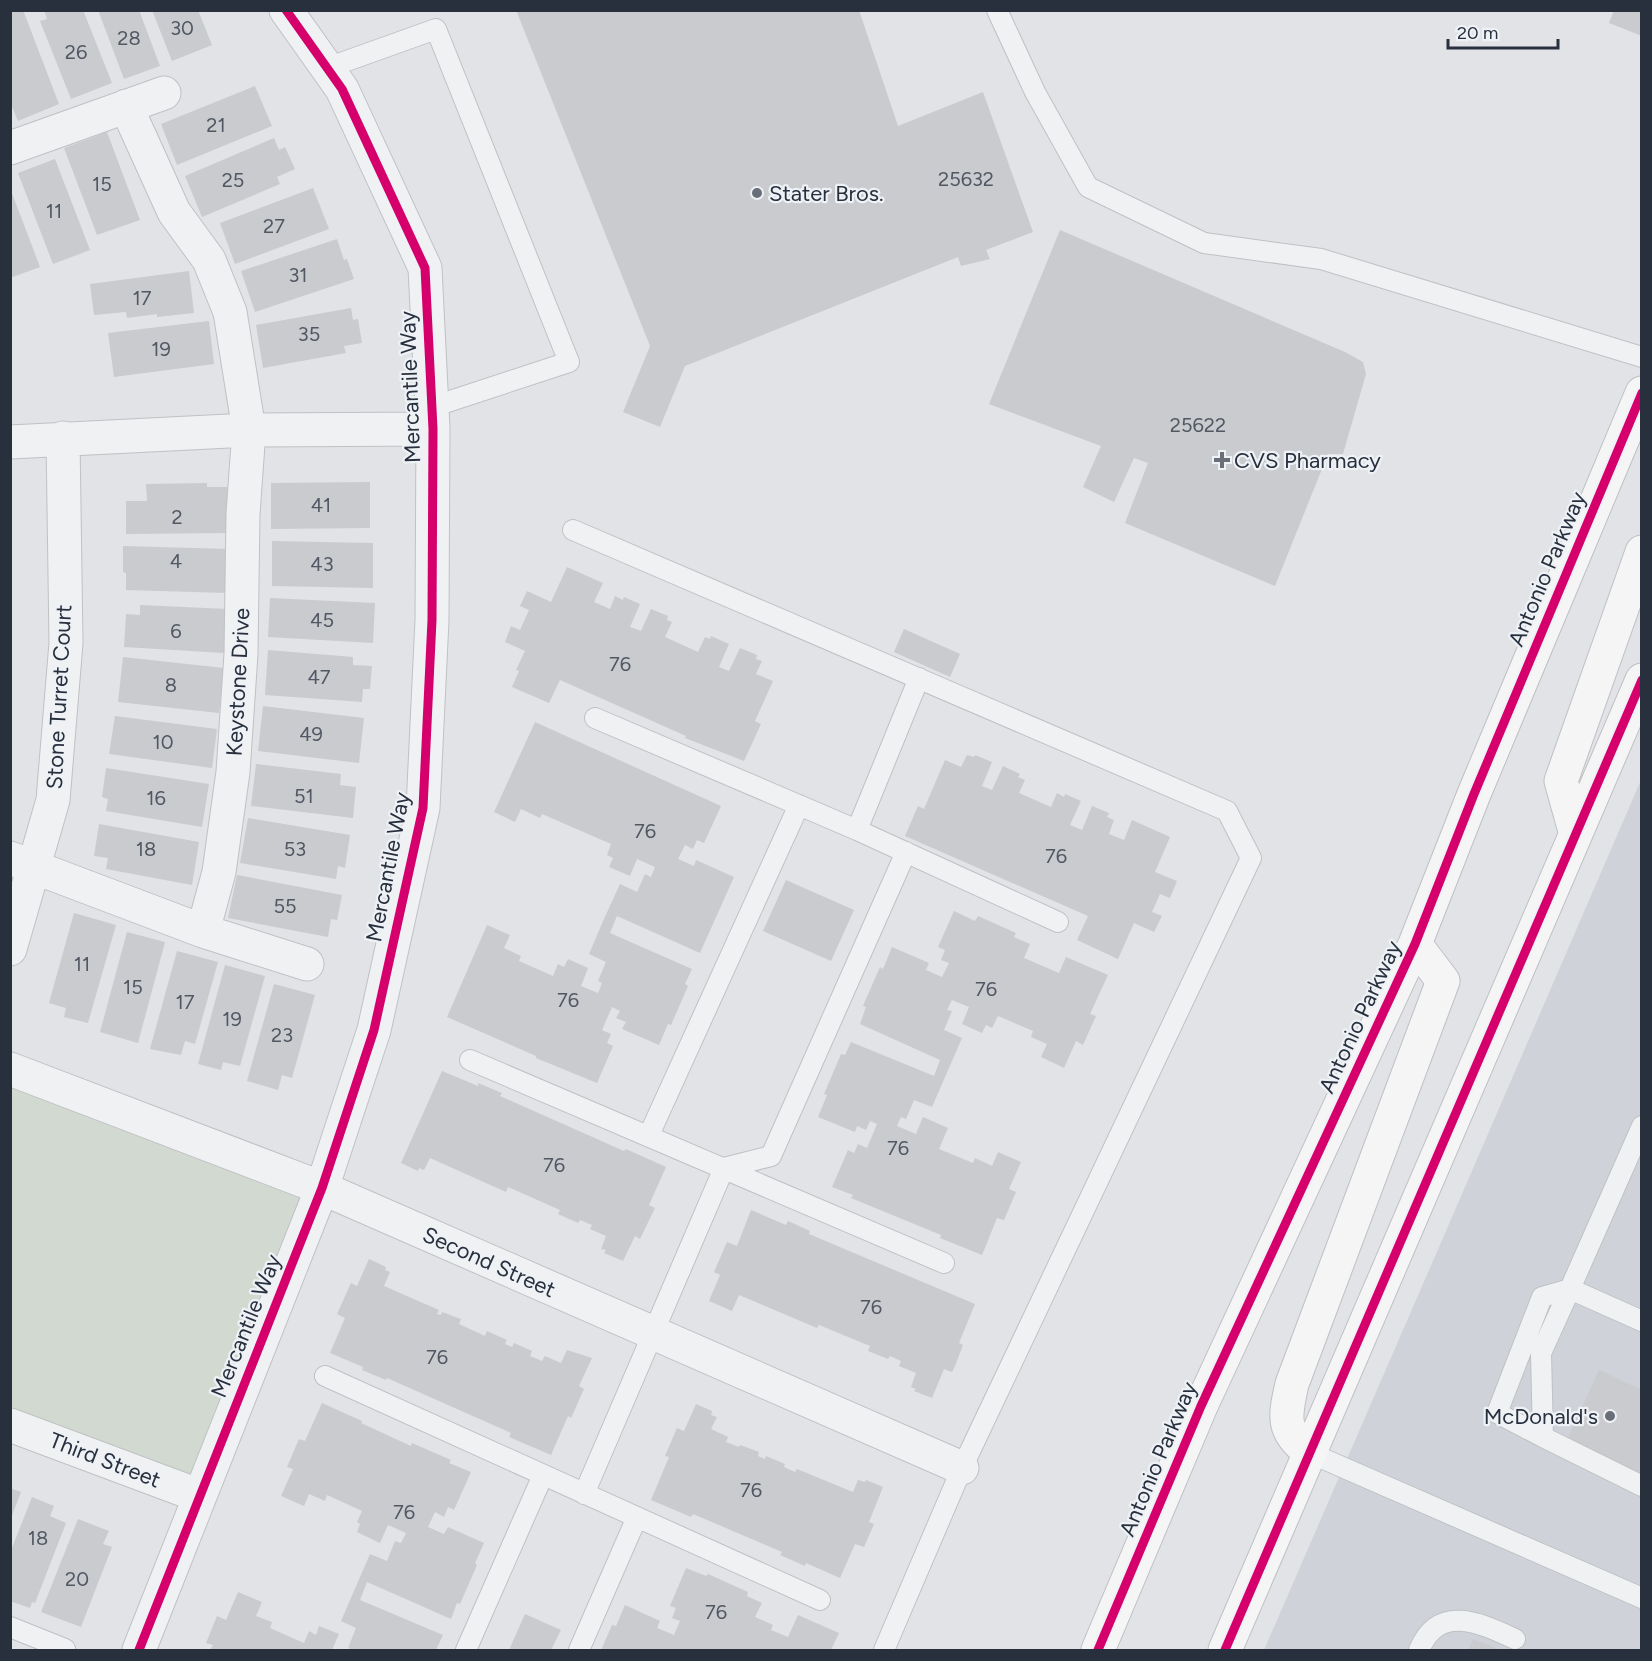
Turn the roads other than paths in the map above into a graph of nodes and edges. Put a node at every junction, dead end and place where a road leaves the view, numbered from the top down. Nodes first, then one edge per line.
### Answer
1 (286, 10) edge
2 (997, 10) edge
3 (327, 68) junction
4 (164, 93) dead end
5 (126, 106) junction
6 (10, 148) edge
7 (1641, 357) edge
8 (1641, 393) edge
9 (433, 418) junction
10 (249, 430) junction
11 (63, 438) junction
12 (10, 442) edge
13 (573, 530) dead end
14 (1641, 552) edge
15 (919, 678) junction
16 (1641, 680) edge
17 (595, 718) dead end
18 (799, 806) junction
19 (857, 830) junction
20 (1575, 831) junction
21 (906, 852) junction
22 (22, 863) edge
23 (1058, 922) dead end
24 (203, 931) junction
25 (1415, 944) junction
26 (10, 949) edge
27 (307, 964) dead end
28 (470, 1060) dead end
29 (10, 1069) edge
30 (1641, 1126) edge
31 (649, 1135) junction
32 (724, 1168) junction
33 (322, 1188) junction
34 (944, 1263) dead end
35 (1570, 1289) junction
36 (1641, 1321) edge
37 (653, 1335) junction
38 (325, 1376) dead end
39 (10, 1425) edge
40 (1543, 1437) junction
41 (1310, 1453) junction
42 (962, 1468) junction
43 (543, 1475) junction
44 (1641, 1486) edge
45 (584, 1494) junction
46 (200, 1496) junction
47 (637, 1517) junction
48 (1641, 1598) edge
49 (820, 1600) dead end
50 (10, 1627) edge
51 (1515, 1639) dead end
52 (65, 1648) dead end
53 (139, 1650) edge
54 (466, 1650) edge
55 (579, 1650) edge
56 (884, 1650) edge
57 (1098, 1650) edge
58 (1225, 1650) edge
59 (1419, 1650) edge

1 - 3 street, Mercantile Way
2 - 7 lane
3 - 9 street, Mercantile Way
3 - 9 lane
4 - 5 street
5 - 6 street
5 - 10 street, Keystone Drive
8 - 25 main road, Antonio Parkway
9 - 10 street
9 - 33 street, Mercantile Way
10 - 11 street
10 - 24 street, Keystone Drive
11 - 12 street
11 - 22 street, Stone Turret Court
13 - 15 lane
14 - 20 main road
15 - 19 lane
15 - 42 lane
16 - 20 main road
17 - 18 lane
18 - 19 lane
18 - 31 lane
19 - 21 lane
20 - 41 main road
21 - 23 lane
21 - 32 lane
22 - 24 street
22 - 26 street, Stone Turret Court
24 - 27 street
25 - 41 main road
25 - 57 main road, Antonio Parkway
28 - 31 lane
29 - 33 street, Second Street
30 - 35 lane
31 - 32 lane
32 - 34 lane
32 - 37 lane
33 - 37 street, Second Street
33 - 46 street, Mercantile Way
35 - 36 lane
35 - 40 lane
35 - 40 lane
37 - 42 street, Second Street
37 - 45 lane
38 - 43 lane
39 - 46 street, Third Street
40 - 44 lane
41 - 48 lane
41 - 58 main road
42 - 56 lane
43 - 45 lane
43 - 54 lane
45 - 47 lane
46 - 53 street, Mercantile Way
47 - 49 lane
47 - 55 lane
50 - 52 lane
51 - 59 lane

